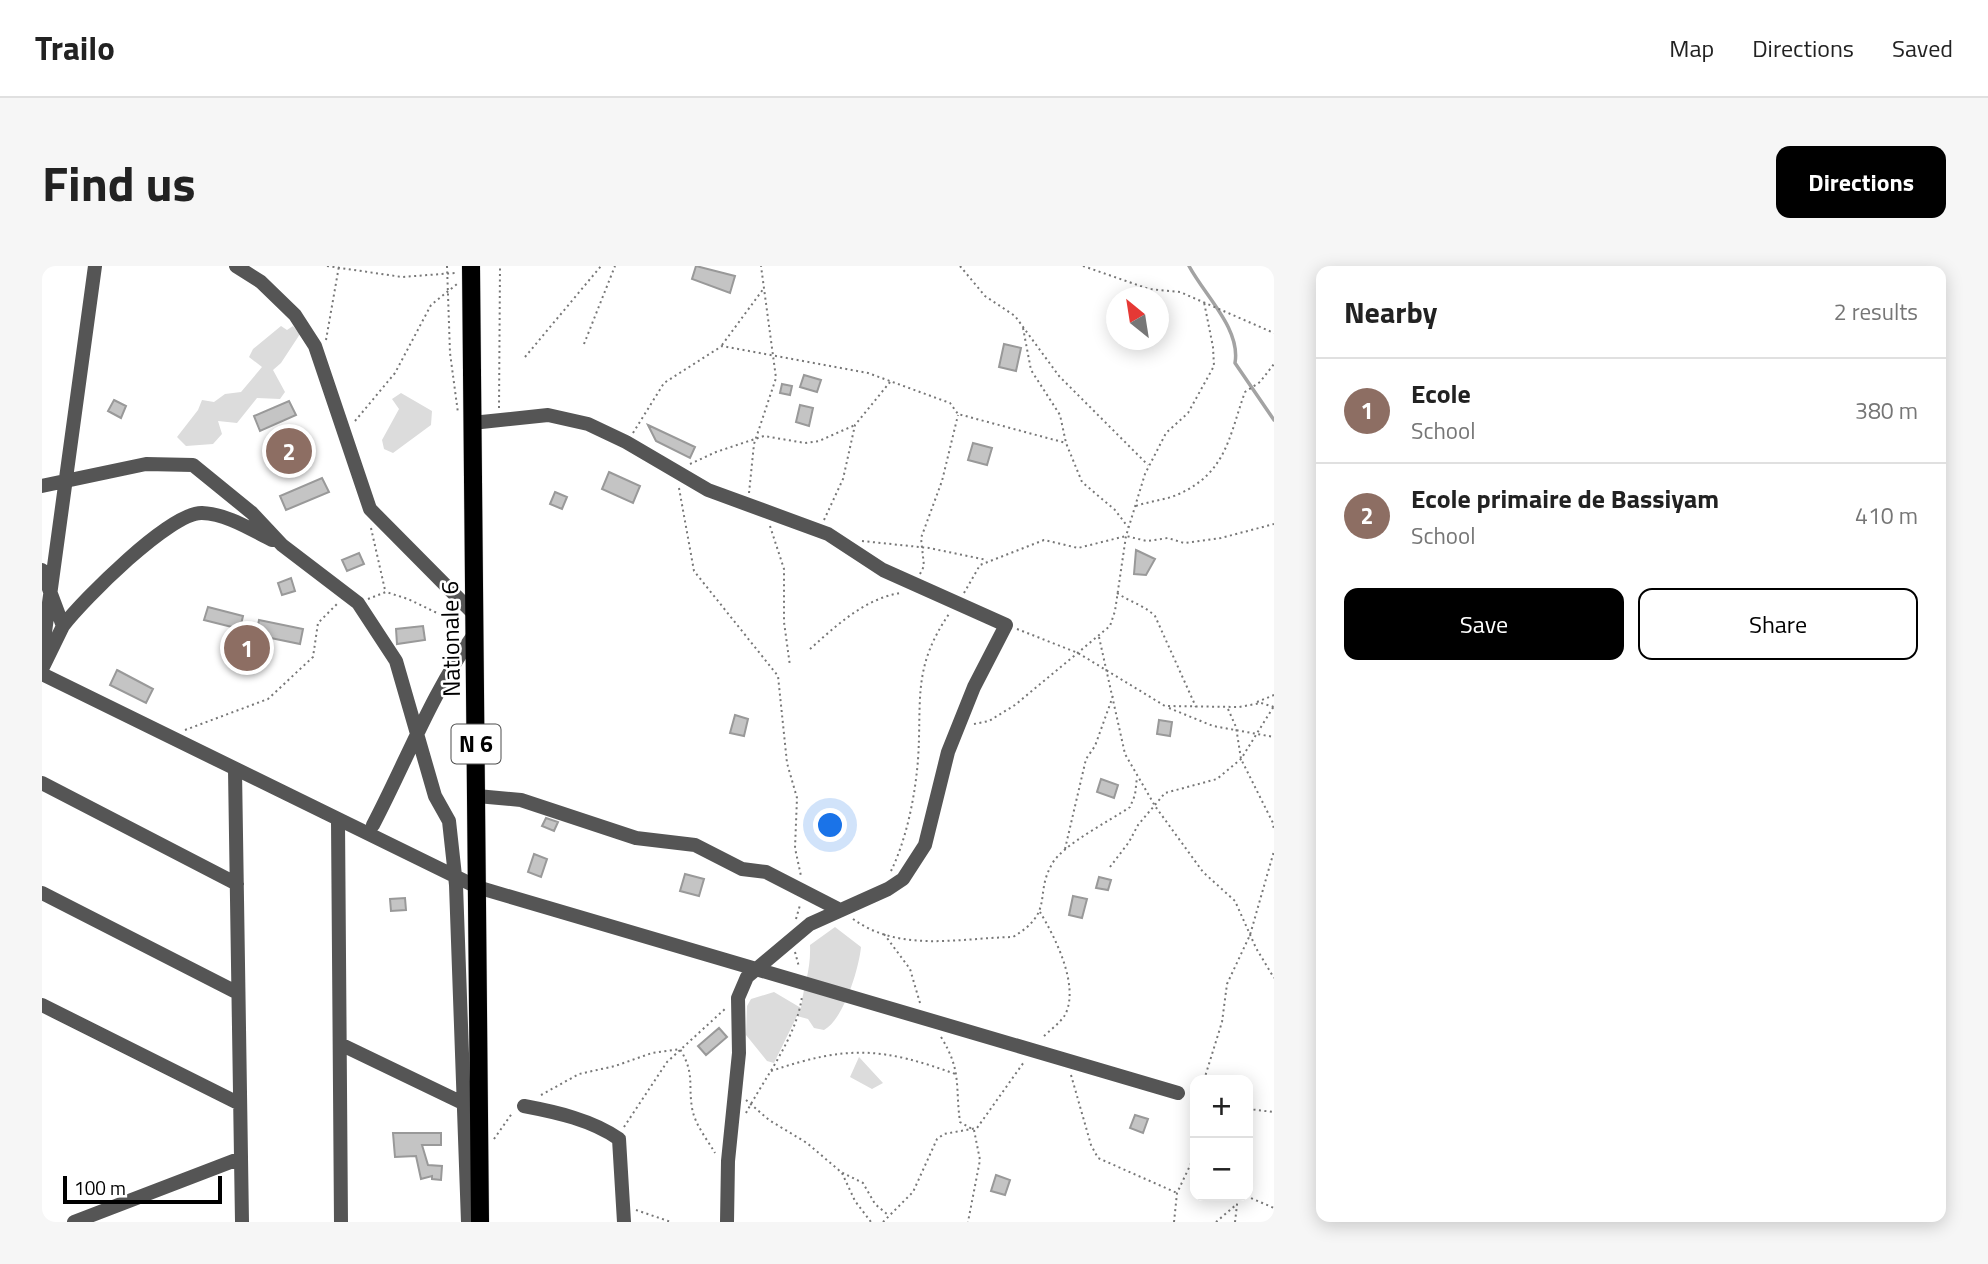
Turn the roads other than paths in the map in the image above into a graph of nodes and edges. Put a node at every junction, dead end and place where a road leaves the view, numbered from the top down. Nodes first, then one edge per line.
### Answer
1 (95, 266) edge
2 (236, 266) edge
3 (471, 270) edge
4 (465, 421) junction
5 (66, 481) junction
6 (42, 486) edge
7 (282, 545) junction
8 (42, 570) edge
9 (50, 594) junction
10 (475, 624) junction
11 (63, 626) junction
12 (42, 654) edge
13 (42, 668) edge
14 (42, 674) edge
15 (415, 733) junction
16 (235, 770) junction
17 (42, 783) edge
18 (477, 796) junction
19 (338, 821) junction
20 (373, 825) dead end
21 (456, 877) junction
22 (237, 884) junction
23 (477, 887) junction
24 (42, 893) edge
25 (840, 909) junction
26 (756, 969) junction
27 (238, 993) junction
28 (42, 1005) edge
29 (340, 1044) junction
30 (1178, 1093) dead end
31 (240, 1104) junction
32 (524, 1106) road end
33 (472, 1107) junction
34 (241, 1158) junction
35 (74, 1222) edge
36 (242, 1222) edge
37 (341, 1222) edge
38 (468, 1222) edge
39 (480, 1222) edge
40 (624, 1222) edge
41 (727, 1222) edge

1 - 5 street
2 - 10 street
3 - 4 main road, Nationale 6 / N 6
4 - 10 main road, Nationale 6 / N 6
4 - 25 street
5 - 6 street
5 - 7 street
5 - 9 street
7 - 11 street
7 - 15 street
8 - 9 street
9 - 11 street
9 - 12 street
10 - 15 street
10 - 18 main road, Nationale 6 / N 6
11 - 13 street
14 - 16 street
15 - 20 street
15 - 21 street
16 - 19 street
16 - 22 street
17 - 22 street
18 - 23 main road, Nationale 6 / N 6
18 - 25 street
19 - 21 street
19 - 29 street
21 - 23 street
21 - 33 street
22 - 27 street
23 - 26 street
23 - 33 main road, Nationale 6 / N 6
24 - 27 street
25 - 26 street
26 - 30 street
26 - 41 street
27 - 31 street
28 - 31 street
29 - 33 street
29 - 37 street
31 - 34 street
32 - 40 street
33 - 38 street
33 - 39 main road, Nationale 6 / N 6
34 - 35 street
34 - 36 street

